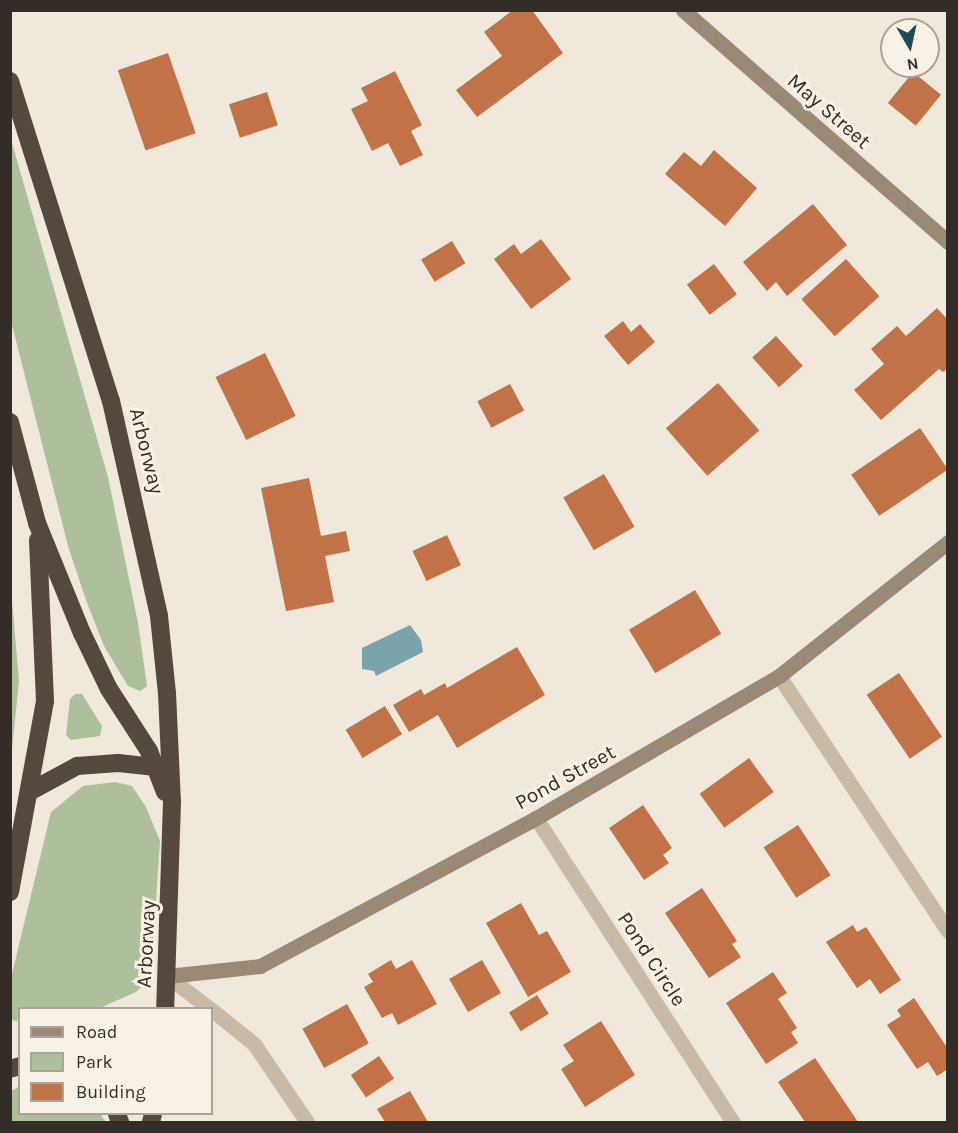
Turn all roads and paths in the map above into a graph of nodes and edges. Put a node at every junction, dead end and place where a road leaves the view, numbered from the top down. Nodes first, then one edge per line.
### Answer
1 (683, 10) edge
2 (10, 81) edge
3 (948, 242) edge
4 (10, 422) edge
5 (37, 523) junction
6 (948, 542) edge
7 (779, 676) junction
8 (157, 766) junction
9 (29, 792) junction
10 (536, 818) junction
11 (172, 845) junction
12 (10, 892) edge
13 (948, 931) edge
14 (167, 976) junction
15 (165, 1007) edge
16 (207, 1007) edge
17 (213, 1011) edge
18 (307, 1122) edge
19 (733, 1122) edge

1 - 3 street, May Street
2 - 11 highway, Arborway
4 - 5 highway, Arborway
5 - 8 highway, Arborway
5 - 9 highway, Arborway
6 - 7 street, Pond Street
7 - 10 street, Pond Street
7 - 13 street
8 - 9 highway
8 - 11 highway, Arborway
9 - 12 highway, Arborway
10 - 14 street, Pond Street
10 - 19 street, Pond Circle
11 - 14 highway, Arborway
14 - 15 highway, Arborway
14 - 16 street
17 - 18 street

